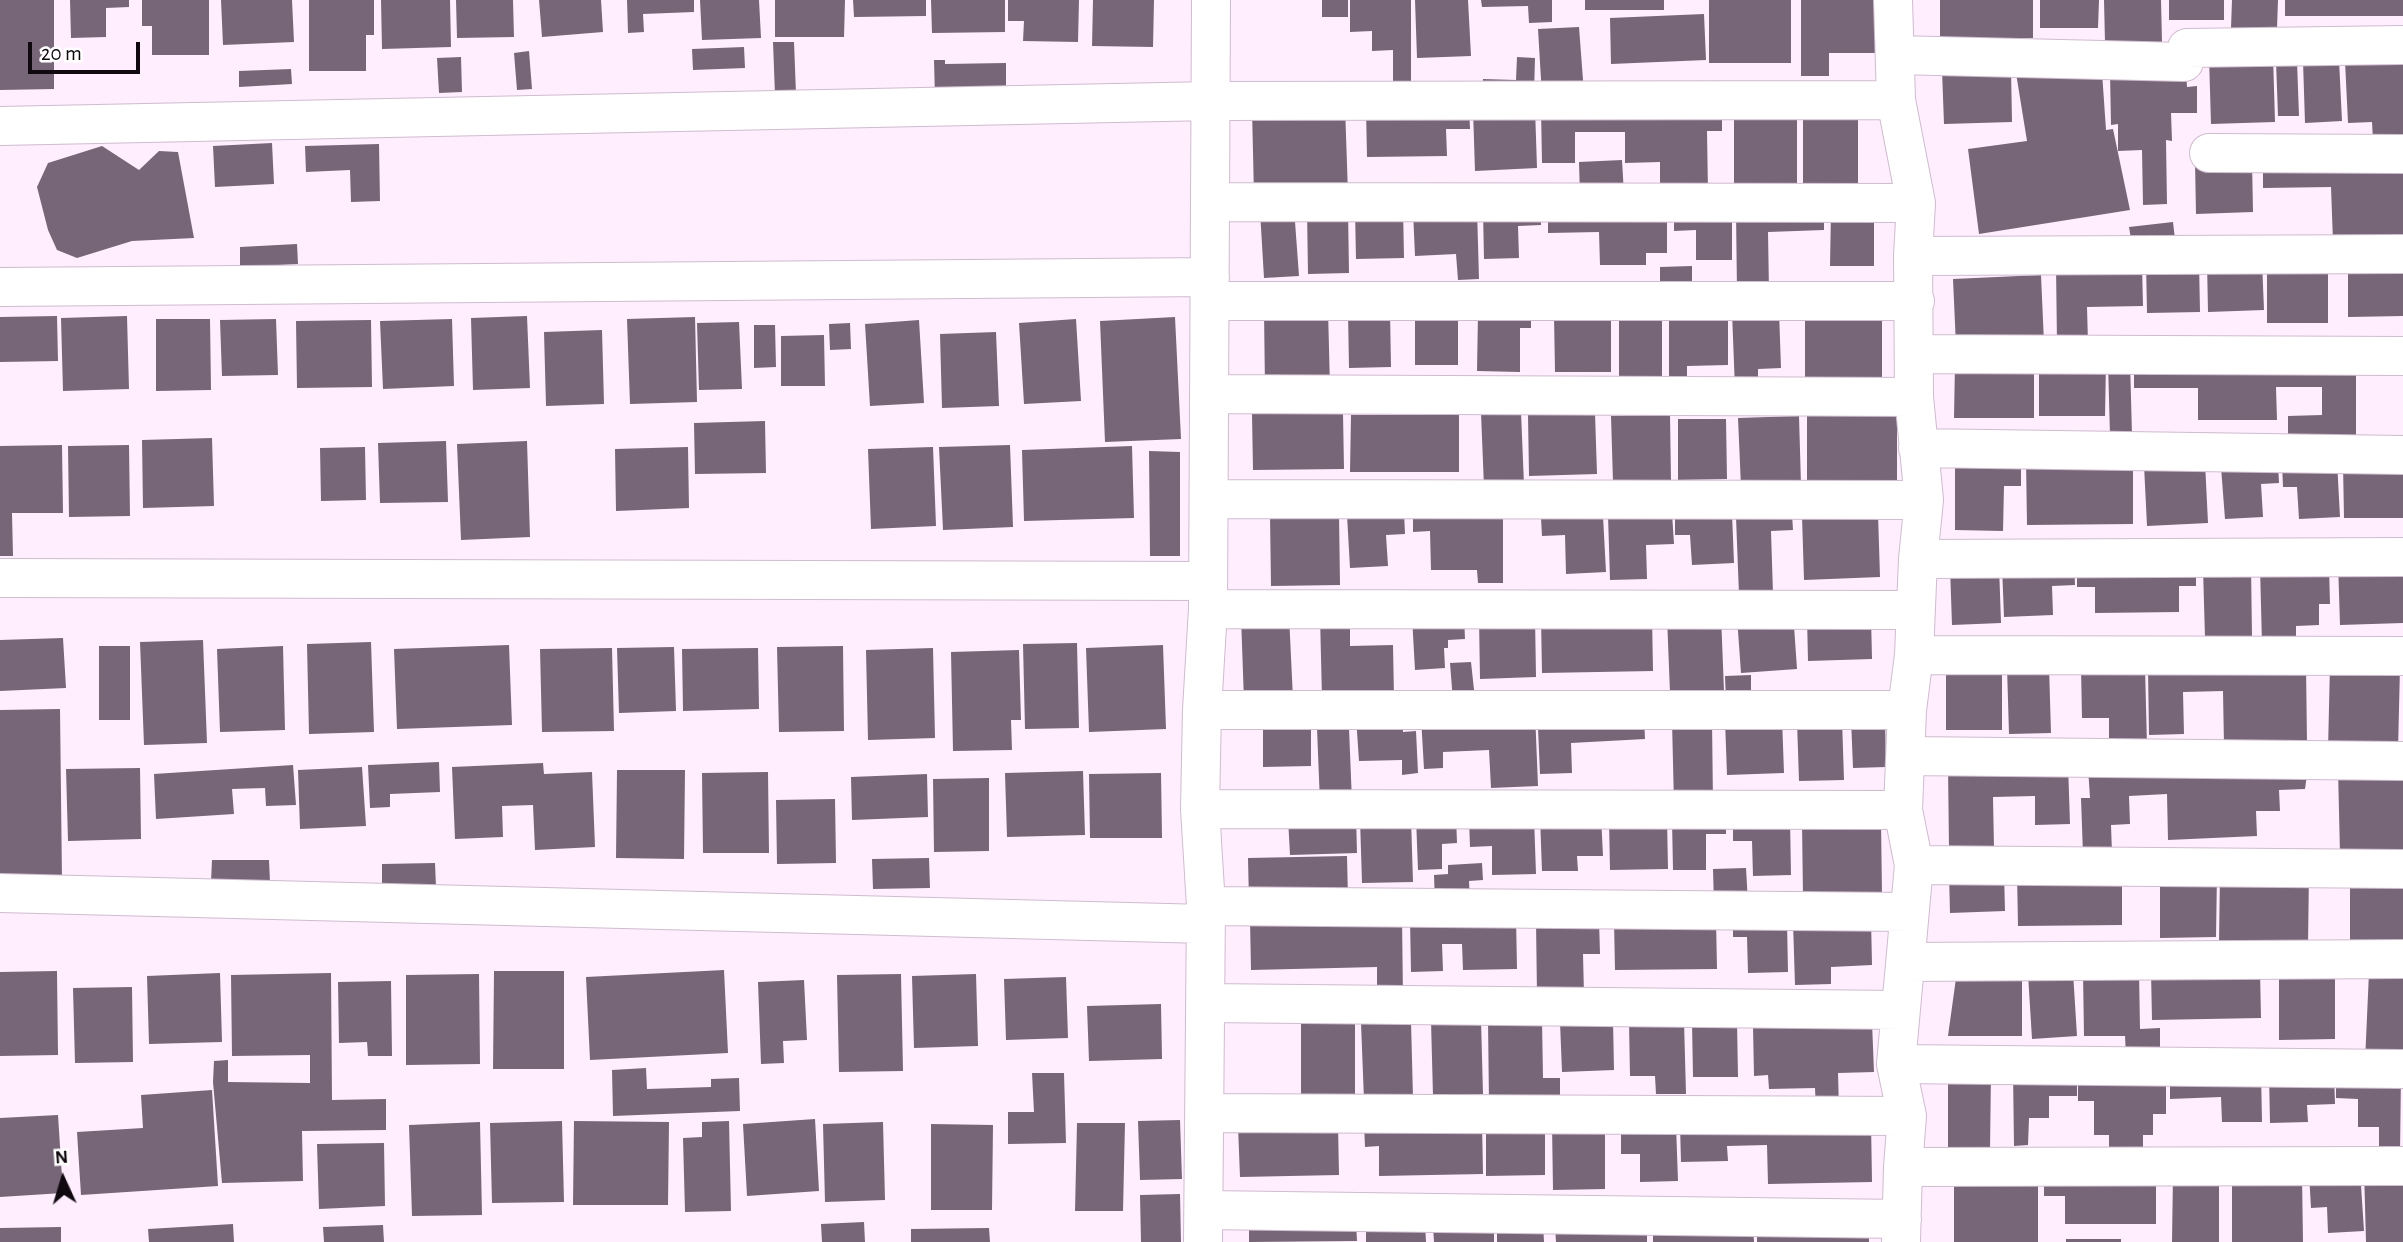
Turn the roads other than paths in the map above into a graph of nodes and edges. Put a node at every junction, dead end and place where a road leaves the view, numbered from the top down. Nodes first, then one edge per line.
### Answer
1 (1211, 0) edge
2 (1893, 0) edge
3 (2403, 46) edge
4 (1896, 55) junction
5 (1896, 100) junction
6 (1212, 101) junction
7 (0, 126) edge
8 (2209, 153) dead end
9 (2403, 154) edge
10 (1211, 202) junction
11 (1916, 203) junction
12 (2403, 254) edge
13 (1913, 256) junction
14 (0, 287) edge
15 (1210, 289) junction
16 (1915, 302) junction
17 (1915, 354) junction
18 (2403, 356) edge
19 (1210, 394) junction
20 (1914, 397) junction
21 (1917, 448) junction
22 (2403, 455) edge
23 (1209, 499) junction
24 (1924, 500) junction
25 (2403, 556) edge
26 (1918, 559) junction
27 (0, 578) edge
28 (1208, 595) junction
29 (1916, 610) junction
30 (1914, 655) junction
31 (2403, 656) edge
32 (1202, 710) junction
33 (1907, 710) junction
34 (1906, 756) junction
35 (2403, 761) edge
36 (1200, 809) junction
37 (1903, 810) junction
38 (1914, 865) junction
39 (2403, 869) edge
40 (0, 893) edge
41 (1909, 912) junction
42 (1206, 915) junction
43 (2403, 959) edge
44 (1906, 962) junction
45 (1205, 1003) junction
46 (1900, 1010) junction
47 (1896, 1064) junction
48 (2403, 1069) edge
49 (1205, 1113) junction
50 (1907, 1116) junction
51 (2403, 1166) edge
52 (1903, 1167) junction
53 (1204, 1226) edge
54 (1902, 1231) edge

1 - 6 street
2 - 4 street
3 - 4 street
4 - 5 street
5 - 6 street
5 - 11 street
6 - 7 street
6 - 10 street
8 - 9 street
10 - 11 street
10 - 15 street
11 - 13 street
12 - 13 street
13 - 16 street
14 - 15 street
15 - 16 street
15 - 19 street
16 - 17 street
17 - 18 street
17 - 20 street
19 - 20 street
19 - 23 street
20 - 21 street
21 - 22 street
21 - 24 street
23 - 24 street
23 - 28 street
24 - 26 street
25 - 26 street
26 - 29 street
27 - 28 street
28 - 29 street
28 - 32 street
29 - 30 street
30 - 31 street
30 - 33 street
32 - 33 street
32 - 36 street
33 - 34 street
34 - 35 street
34 - 37 street
36 - 37 street
36 - 42 street
37 - 38 street
38 - 39 street
38 - 41 street
40 - 42 street
41 - 42 street
41 - 44 street
42 - 45 street
43 - 44 street
44 - 46 street
45 - 46 street
45 - 49 street
46 - 47 street
47 - 48 street
47 - 50 street
49 - 50 street
49 - 53 street
50 - 52 street
51 - 52 street
52 - 54 street
53 - 54 street

